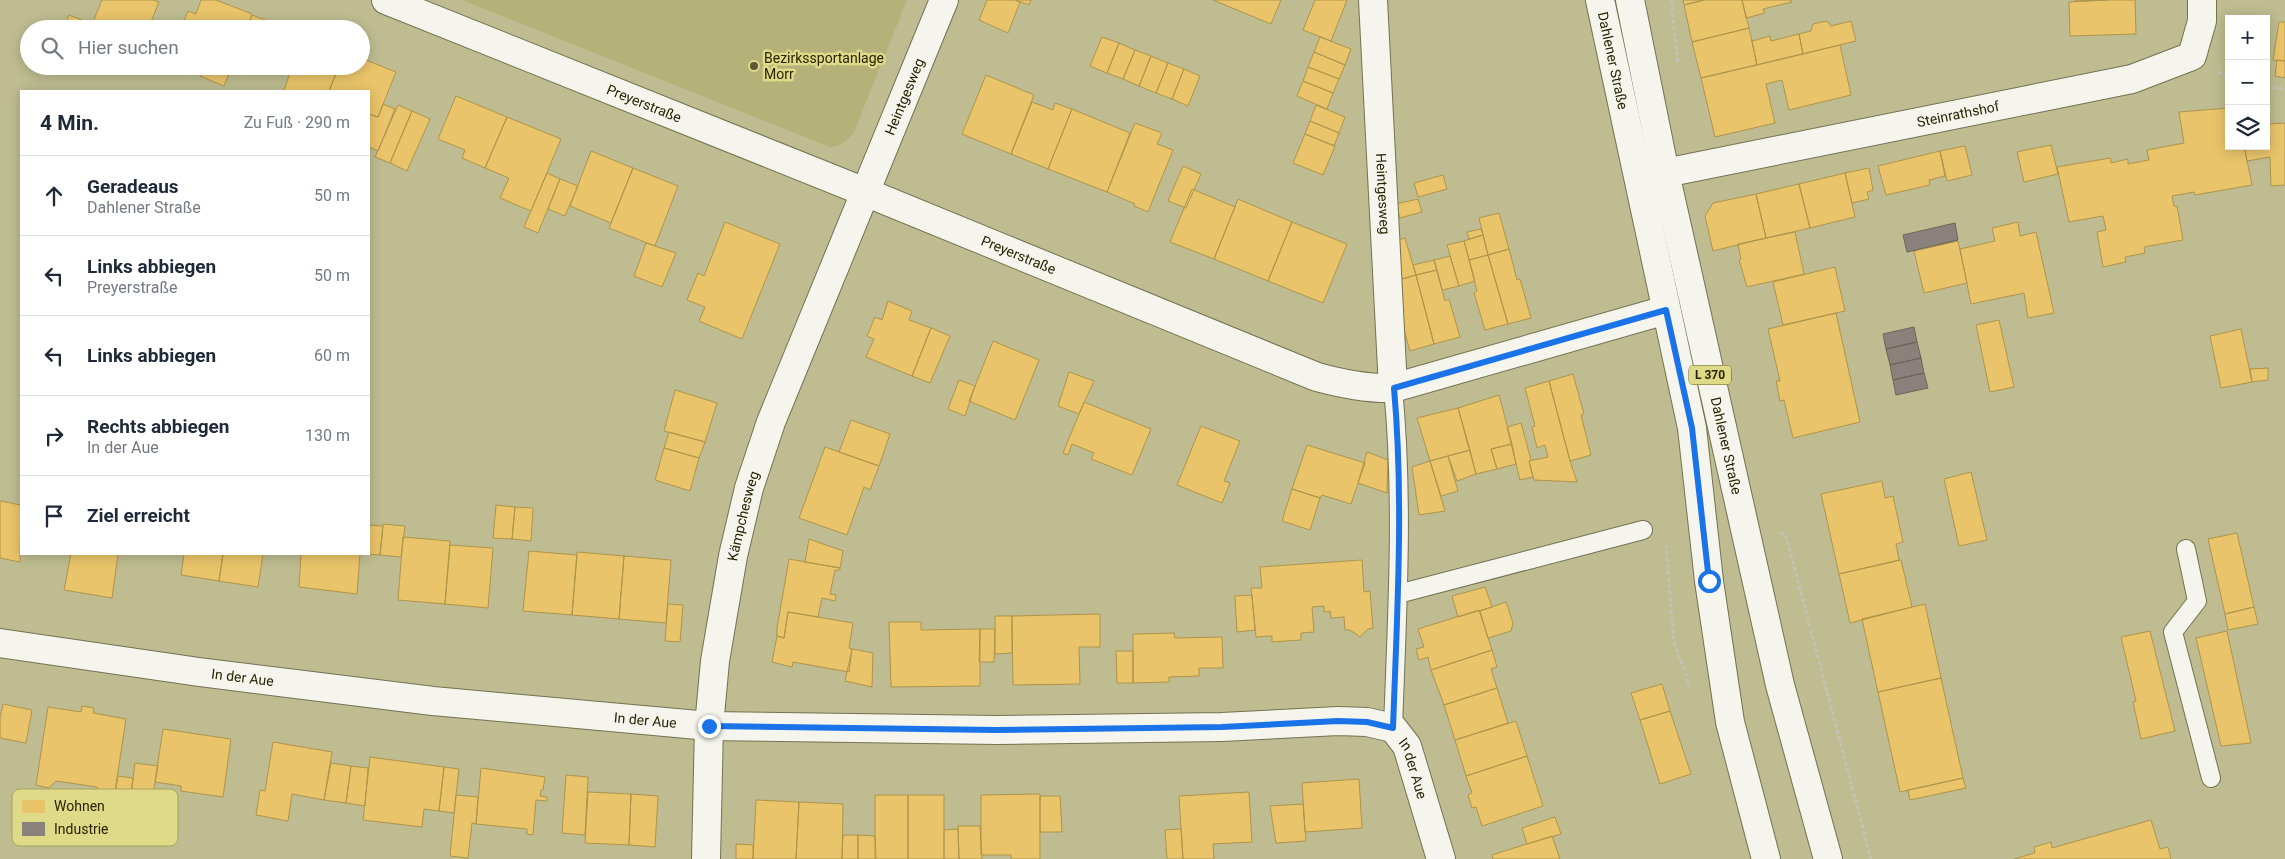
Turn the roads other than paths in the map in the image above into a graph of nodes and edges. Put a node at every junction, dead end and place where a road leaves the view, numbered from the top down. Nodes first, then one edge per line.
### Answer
1 (386, 0) edge
2 (944, 0) edge
3 (1373, 0) edge
4 (1600, 0) edge
5 (1630, 0) edge
6 (2202, 0) edge
7 (1665, 173) junction
8 (865, 192) junction
9 (1666, 310) junction
10 (1394, 388) junction
11 (1643, 530) dead end
12 (2186, 549) dead end
13 (1398, 594) junction
14 (0, 643) edge
15 (709, 726) junction
16 (1393, 728) junction
17 (2211, 778) dead end
18 (706, 859) edge
19 (1441, 859) edge
20 (1766, 859) edge
21 (1828, 859) edge

1 - 8 street, Preyerstraße
2 - 8 street, Heintgesweg
3 - 10 street, Heintgesweg
4 - 9 street, Dahlener Straße / L 370
5 - 7 street, Dahlener Straße / L 370
6 - 7 street, Steinrathshof
7 - 21 street, Dahlener Straße / L 370
8 - 10 street, Preyerstraße
8 - 15 street, Kämpchesweg
9 - 10 street, Preyerstraße
9 - 20 street, Dahlener Straße / L 370
10 - 13 lane
11 - 13 lane
12 - 17 lane
13 - 16 lane
14 - 15 street, In der Aue
15 - 16 street, In der Aue
15 - 18 street, Kämpchesweg
16 - 19 street, In der Aue

